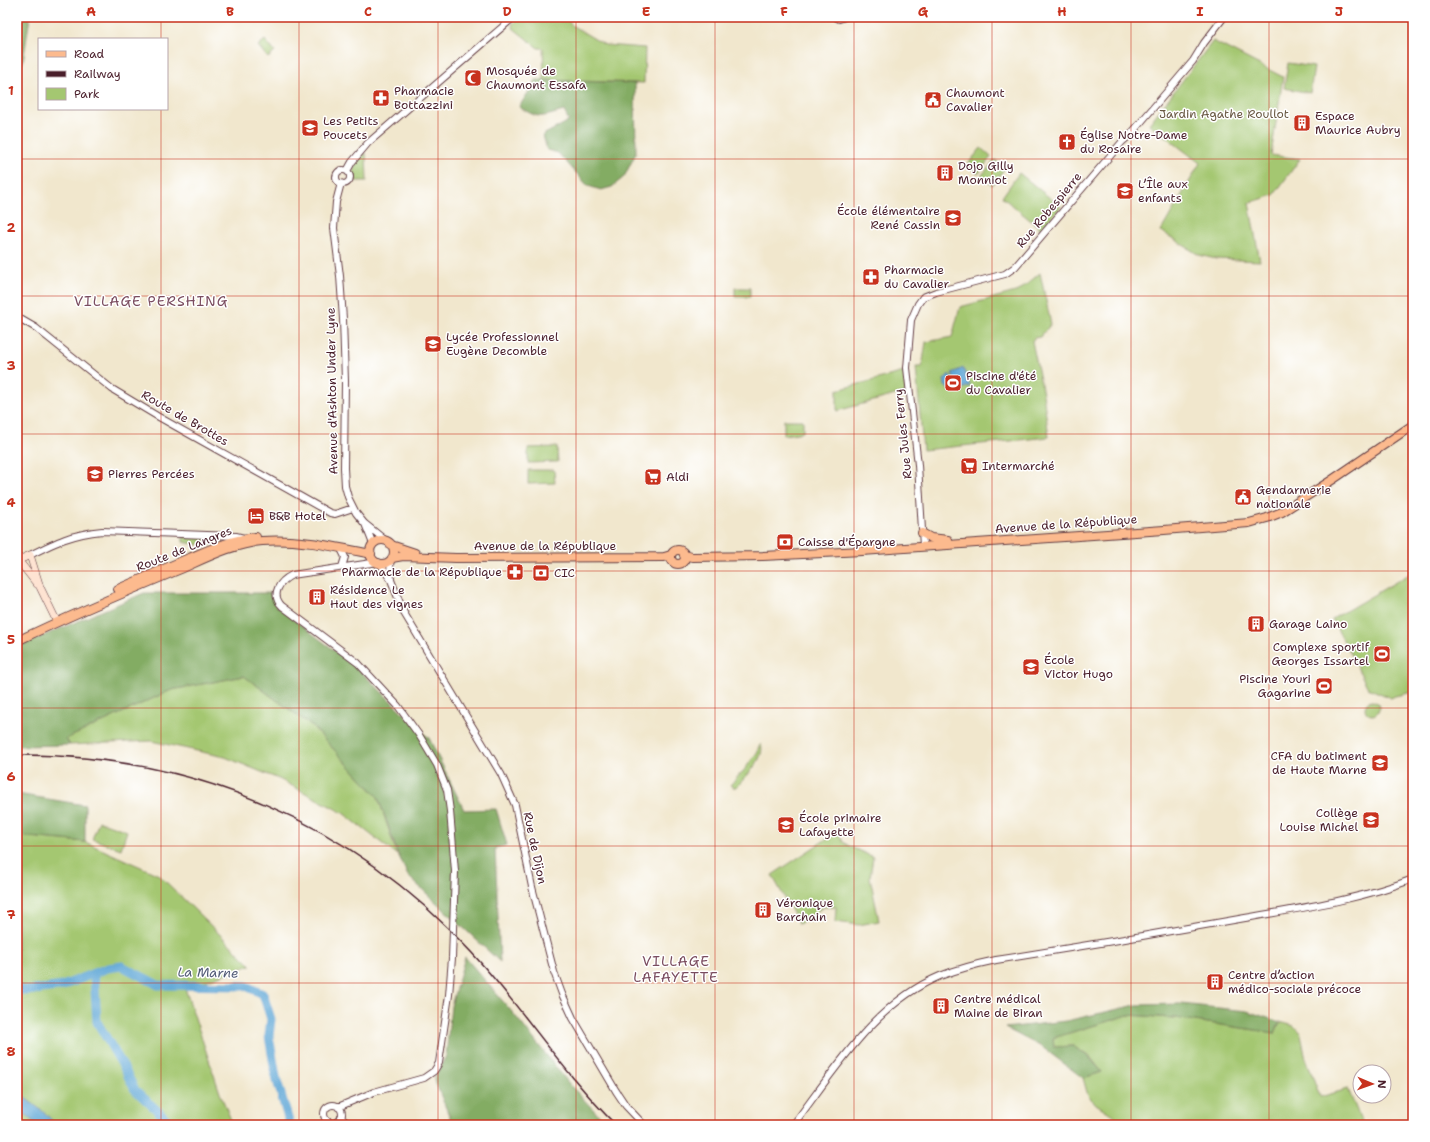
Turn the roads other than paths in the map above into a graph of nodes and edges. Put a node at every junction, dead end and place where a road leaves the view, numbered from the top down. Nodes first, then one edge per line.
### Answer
1 (514, 17) edge
2 (835, 17) edge
3 (845, 17) edge
4 (1224, 17) edge
5 (347, 171) junction
6 (341, 183) junction
7 (17, 317) edge
8 (911, 320) joint
9 (1413, 425) edge
10 (353, 508) junction
11 (364, 523) junction
12 (922, 533) junction
13 (244, 538) junction
14 (388, 542) junction
15 (958, 543) junction
16 (923, 546) junction
17 (341, 549) junction
18 (30, 555) junction
19 (374, 555) junction
20 (427, 557) junction
21 (391, 559) junction
22 (17, 561) edge
23 (342, 567) junction
24 (391, 580) junction
25 (40, 588) junction
26 (56, 620) junction
27 (17, 634) edge
28 (17, 641) edge
29 (1413, 879) edge
30 (338, 1107) junction
31 (341, 1117) junction
32 (348, 1125) edge
33 (644, 1125) edge
34 (793, 1125) edge

1 - 5 street
2 - 3 street
4 - 8 street, Rue Robespierre
5 - 6 street
5 - 6 street
6 - 10 street, Avenue d'Ashton Under Lyne
7 - 10 street, Route de Brottes
8 - 12 street, Rue Jules Ferry
9 - 15 main road, Avenue de la République
10 - 11 street, Avenue d'Ashton Under Lyne
11 - 14 street, Avenue d'Ashton Under Lyne
11 - 19 street, Avenue d'Ashton Under Lyne
12 - 15 main road
12 - 16 street, Rue Jules Ferry
13 - 18 street
13 - 19 main road, Route de Langres
13 - 26 main road, Route de Langres
14 - 19 main road
14 - 20 main road, Avenue de la République
14 - 21 main road
15 - 16 main road, Avenue de la République
16 - 20 main road, Avenue de la République
17 - 19 main road, Route de Langres
17 - 23 street
17 - 26 main road, Route de Langres
18 - 22 main road
18 - 25 main road
19 - 21 main road
19 - 23 street
19 - 24 street, Rue de Dijon
20 - 21 main road, Avenue de la République
21 - 24 street, Rue de Dijon
22 - 25 main road
23 - 30 street
24 - 33 street, Rue de Dijon
25 - 26 main road
26 - 27 main road, Route de Langres
26 - 28 main road
29 - 34 street
30 - 31 street
30 - 31 street
31 - 32 street

